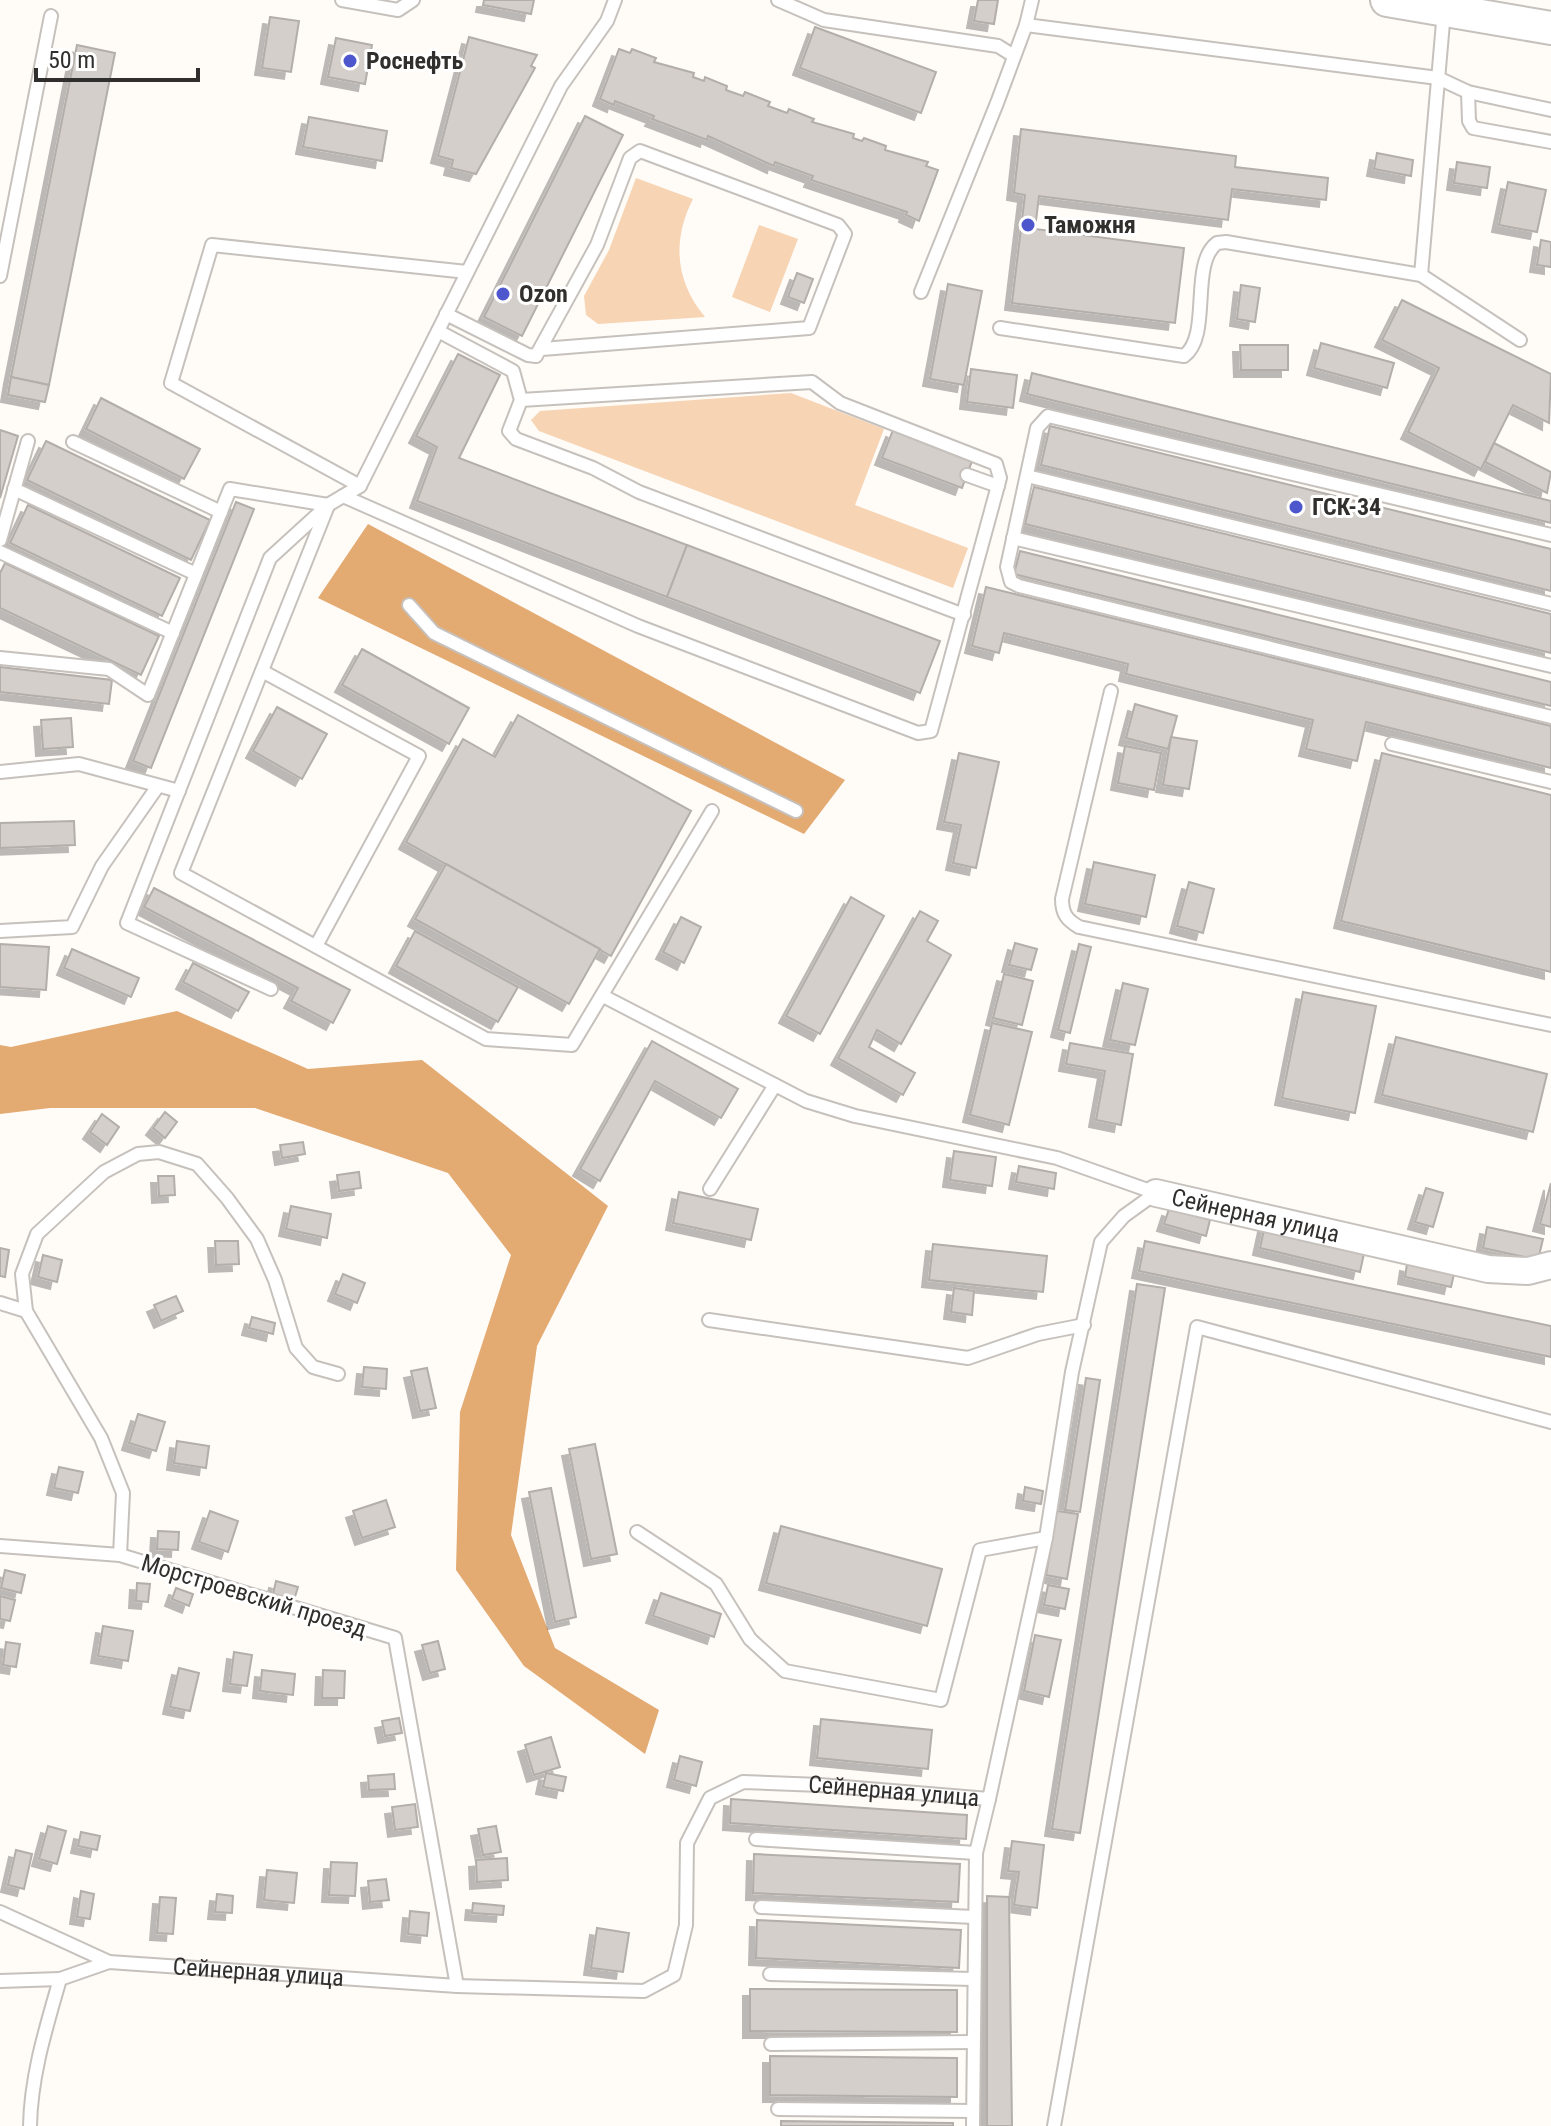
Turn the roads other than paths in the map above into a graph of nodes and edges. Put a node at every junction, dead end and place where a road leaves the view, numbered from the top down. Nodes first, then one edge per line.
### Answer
1 (342, 0) edge
2 (413, 0) edge
3 (615, 0) edge
4 (778, 0) edge
5 (1032, 0) edge
6 (1391, 0) edge
7 (1444, 10) junction
8 (51, 16) dead end
9 (1026, 25) junction
10 (1551, 28) edge
11 (1014, 56) junction
12 (1438, 78) junction
13 (1468, 92) junction
14 (1551, 110) edge
15 (1551, 142) edge
16 (2, 257) edge
17 (467, 272) junction
18 (1421, 275) junction
19 (0, 276) edge
20 (921, 292) dead end
21 (446, 314) junction
22 (1000, 328) dead end
23 (438, 331) junction
24 (1520, 340) dead end
25 (542, 349) junction
26 (521, 400) junction
27 (28, 441) dead end
28 (73, 442) dead end
29 (967, 475) dead end
30 (1027, 476) junction
31 (360, 486) junction
32 (998, 486) junction
33 (14, 489) junction
34 (343, 496) junction
35 (328, 505) junction
36 (221, 512) junction
37 (1551, 535) edge
38 (1013, 538) junction
39 (0, 540) edge
40 (0, 552) edge
41 (196, 574) junction
42 (1551, 604) edge
43 (409, 605) dead end
44 (964, 615) junction
45 (173, 633) junction
46 (0, 658) edge
47 (1551, 666) edge
48 (262, 671) junction
49 (1111, 691) dead end
50 (1551, 717) edge
51 (1392, 744) dead end
52 (0, 772) edge
53 (1551, 782) edge
54 (158, 786) junction
55 (179, 791) junction
56 (712, 811) dead end
57 (796, 811) dead end
58 (0, 931) edge
59 (316, 946) junction
60 (271, 989) dead end
61 (603, 996) junction
62 (1551, 1025) edge
63 (775, 1085) junction
64 (710, 1189) dead end
65 (1156, 1193) junction
66 (1551, 1265) edge
67 (0, 1303) edge
68 (26, 1311) junction
69 (709, 1320) dead end
70 (1084, 1325) junction
71 (338, 1374) dead end
72 (1551, 1422) edge
73 (637, 1532) dead end
74 (1046, 1538) junction
75 (0, 1546) edge
76 (120, 1555) junction
77 (989, 1799) junction
78 (756, 1839) dead end
79 (976, 1853) junction
80 (761, 1907) dead end
81 (0, 1912) edge
82 (974, 1917) junction
83 (109, 1962) junction
84 (770, 1974) dead end
85 (60, 1979) junction
86 (973, 1979) junction
87 (0, 1981) edge
88 (457, 1986) junction
89 (973, 2042) junction
90 (771, 2044) dead end
91 (778, 2109) dead end
92 (973, 2111) junction
93 (30, 2126) edge
94 (973, 2126) edge
95 (1054, 2126) edge

1 - 2 lane
3 - 17 lane
4 - 11 lane
5 - 9 lane
6 - 7 street
7 - 10 street
7 - 12 lane
8 - 16 lane
9 - 11 lane
9 - 12 lane
11 - 20 lane
12 - 13 lane
12 - 18 lane
13 - 14 lane
13 - 15 lane
16 - 19 lane
17 - 21 lane
17 - 31 lane
18 - 22 lane
18 - 24 lane
21 - 23 lane
21 - 25 lane
23 - 26 lane
23 - 31 lane
25 - 25 lane
26 - 32 lane
26 - 44 lane
27 - 33 lane
28 - 36 lane
29 - 32 lane
30 - 37 lane
30 - 38 lane
30 - 42 lane
31 - 34 lane
32 - 44 lane
33 - 39 lane
33 - 41 lane
34 - 35 lane
34 - 44 lane
35 - 36 lane
35 - 48 lane
35 - 55 lane
36 - 41 lane
38 - 47 lane
38 - 50 lane
40 - 45 lane
41 - 45 lane
43 - 57 lane
45 - 46 lane
48 - 59 lane
48 - 59 lane
49 - 62 lane
51 - 53 lane
52 - 54 lane
54 - 55 lane
54 - 58 lane
55 - 60 lane
56 - 61 lane
59 - 61 lane
61 - 63 lane
63 - 64 lane
63 - 65 lane
65 - 66 street, Сейнерная улица
65 - 70 lane, Сейнерная улица
67 - 68 lane
68 - 71 lane
68 - 76 lane
69 - 70 lane
70 - 74 lane, Сейнерная улица
72 - 95 lane
73 - 74 lane
74 - 77 lane, Сейнерная улица
75 - 76 lane, Морстроевский проезд
76 - 88 lane, Морстроевский проезд
77 - 79 lane
77 - 88 lane, Сейнерная улица
78 - 79 lane
79 - 82 lane
80 - 82 lane
81 - 83 lane
82 - 86 lane
83 - 85 lane, Сейнерная улица
83 - 88 lane, Сейнерная улица
84 - 86 lane
85 - 87 lane, Сейнерная улица
85 - 93 lane
86 - 89 lane
89 - 90 lane
89 - 92 lane
91 - 92 lane
92 - 94 lane

